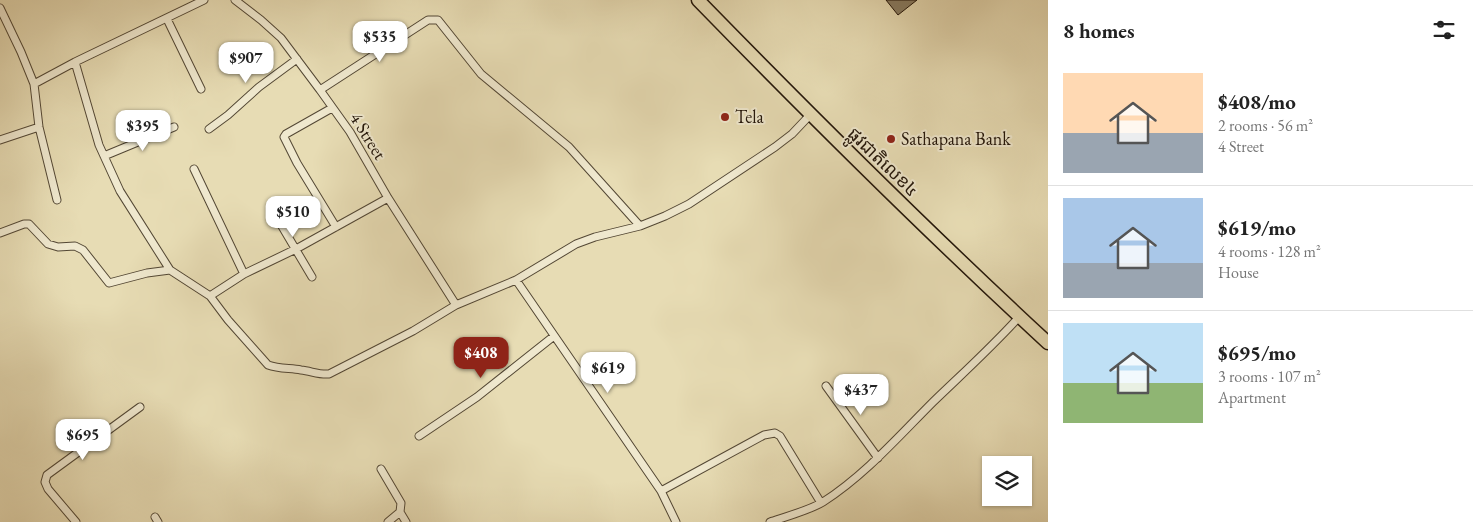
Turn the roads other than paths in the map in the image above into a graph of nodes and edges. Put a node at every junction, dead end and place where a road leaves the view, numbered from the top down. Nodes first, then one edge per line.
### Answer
1 (204, 0) edge
2 (235, 0) edge
3 (698, 0) edge
4 (0, 8) edge
5 (167, 19) junction
6 (297, 60) junction
7 (75, 62) junction
8 (34, 84) junction
9 (201, 89) dead end
10 (320, 90) junction
11 (332, 108) junction
12 (810, 115) junction
13 (39, 127) junction
14 (174, 127) dead end
15 (209, 129) dead end
16 (0, 140) edge
17 (104, 156) junction
18 (194, 169) dead end
19 (388, 198) junction
20 (57, 200) dead end
21 (280, 223) dead end
22 (640, 226) junction
23 (336, 227) junction
24 (1, 230) edge
25 (296, 249) junction
26 (170, 270) junction
27 (244, 274) junction
28 (312, 277) dead end
29 (516, 280) junction
30 (210, 296) junction
31 (456, 305) junction
32 (1019, 317) junction
33 (554, 336) junction
34 (1048, 343) edge
35 (826, 386) dead end
36 (140, 408) dead end
37 (419, 436) dead end
38 (878, 458) junction
39 (381, 469) dead end
40 (661, 491) junction
41 (822, 504) junction
42 (400, 512) junction
43 (76, 522) edge
44 (388, 522) edge
45 (406, 522) edge
46 (676, 522) edge
47 (770, 522) edge

1 - 5 street
2 - 6 street, 4 Street
3 - 12 highway, ផ្លូវជាតិលេខ៤
4 - 8 street
5 - 7 street
5 - 9 street
6 - 10 street, 4 Street
6 - 15 street
7 - 8 street
7 - 17 street
8 - 13 street
10 - 11 street, 4 Street
10 - 22 street
11 - 19 street, 4 Street
11 - 23 street
12 - 22 street
12 - 32 highway, ផ្លូវជាតិលេខ៤
13 - 16 street
13 - 20 street
14 - 17 street
17 - 26 street
18 - 27 street
19 - 23 street
19 - 31 street, 4 Street
21 - 25 street
22 - 29 street
23 - 25 street
24 - 26 street
25 - 27 street
25 - 28 street
26 - 30 street
27 - 30 street
29 - 31 street
29 - 33 street
30 - 31 street
32 - 34 highway, ផ្លូវជាតិលេខ៤
32 - 38 street
33 - 37 street
33 - 40 street
35 - 38 street
36 - 43 street
38 - 41 street
39 - 42 street
40 - 41 street
40 - 46 street
41 - 47 street
42 - 44 street
42 - 45 street

